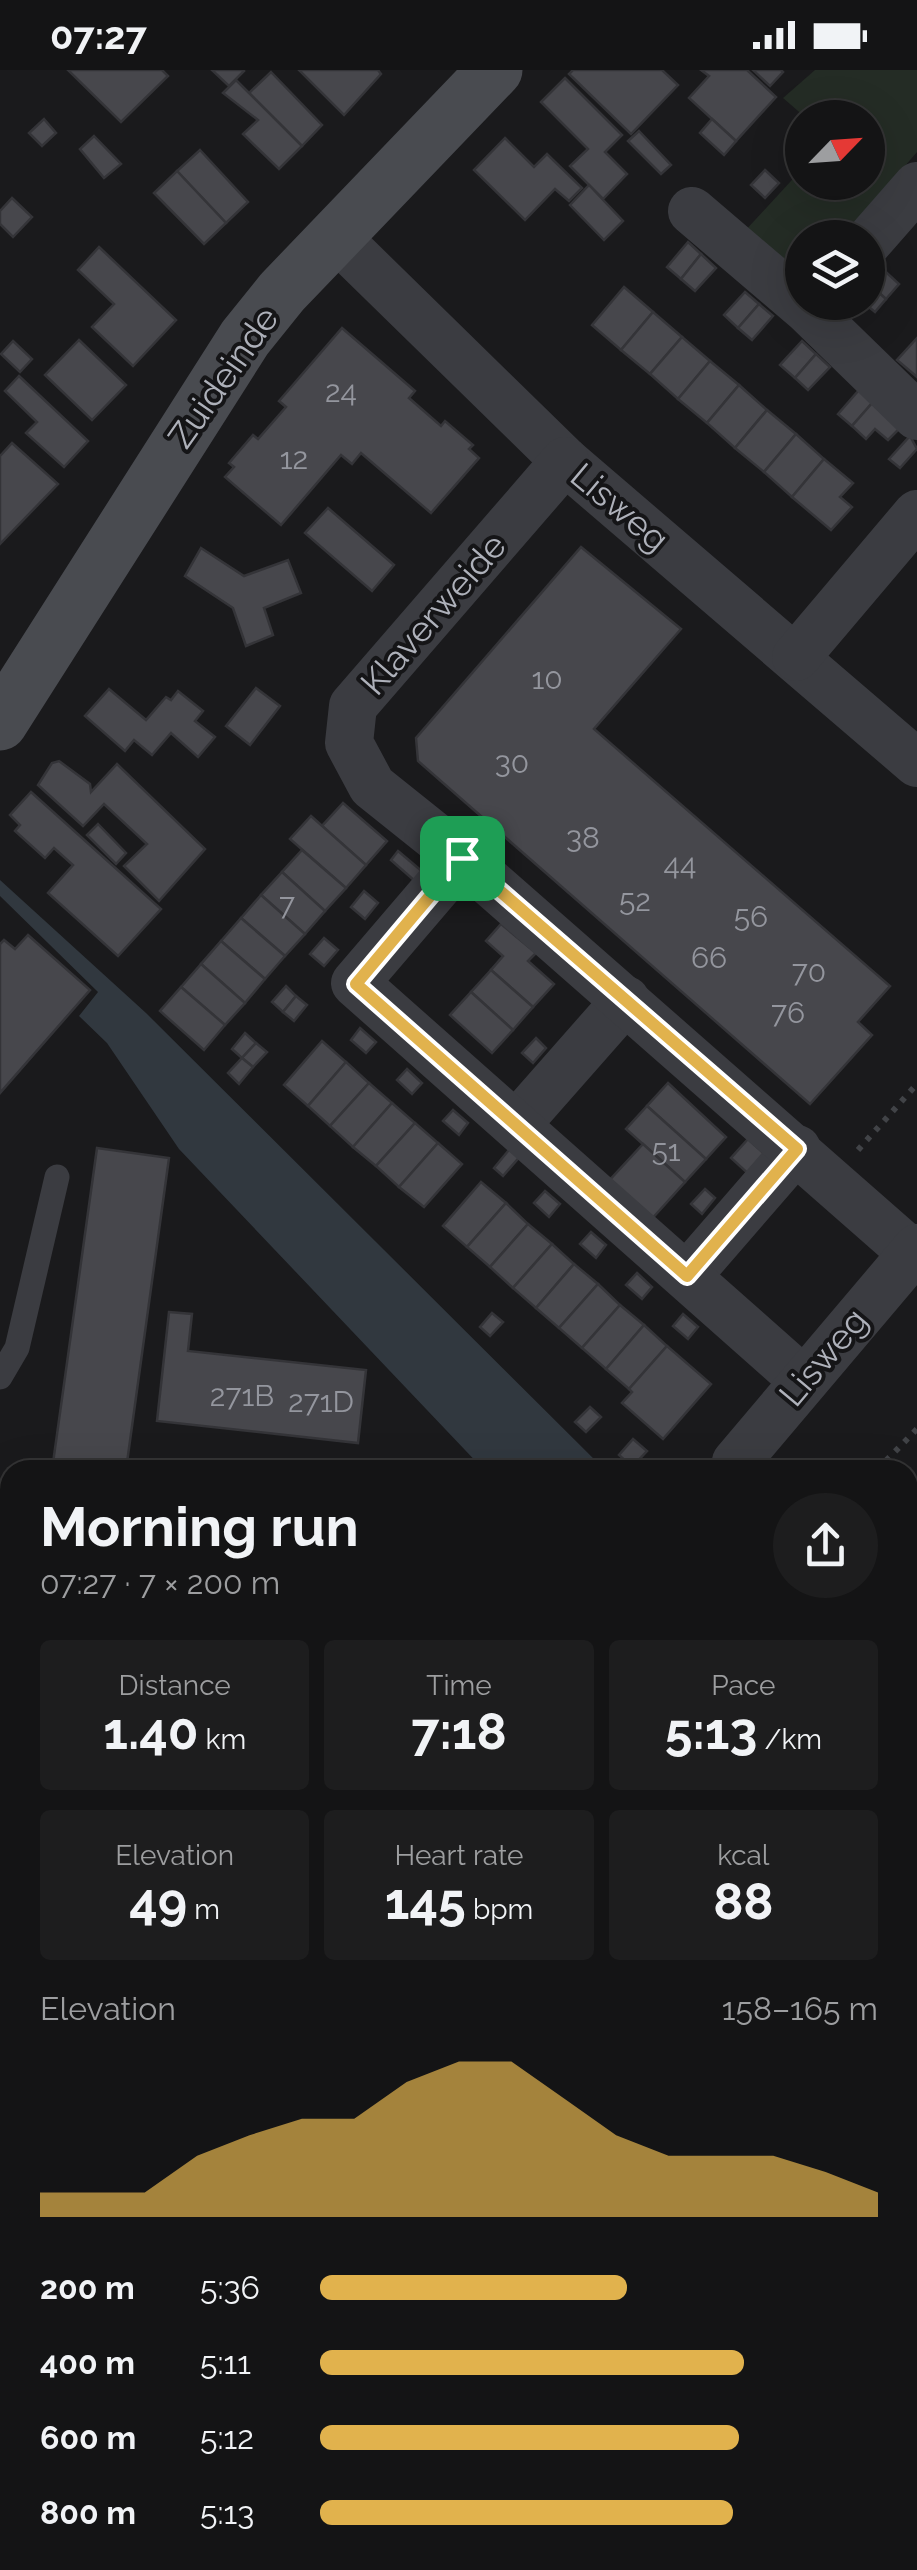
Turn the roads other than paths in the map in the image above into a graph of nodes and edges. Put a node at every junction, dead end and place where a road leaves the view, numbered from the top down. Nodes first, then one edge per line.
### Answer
1 (495, 70) edge
2 (917, 186) edge
3 (692, 211) dead end
4 (885, 223) edge
5 (336, 237) junction
6 (785, 285) edge
7 (824, 320) edge
8 (917, 416) edge
9 (565, 461) junction
10 (917, 514) edge
11 (796, 657) junction
12 (0, 723) edge
13 (917, 763) edge
14 (462, 858) junction
15 (626, 1000) junction
16 (516, 1125) junction
17 (815, 1164) junction
18 (57, 1177) dead end
19 (915, 1251) edge
20 (687, 1276) junction
21 (0, 1377) edge
22 (802, 1380) junction
23 (738, 1460) edge

1 - 5 street, Zuideinde
2 - 4 street
3 - 6 street
5 - 9 street, Lisweg
5 - 12 street, Zuideinde
7 - 8 street
9 - 11 street, Lisweg
9 - 14 street, Klaverweide
10 - 11 street
11 - 13 street, Lisweg
14 - 15 street, Klaverweide
14 - 16 street
15 - 16 street
15 - 17 street, Klaverweide
16 - 20 street
17 - 19 street, Klaverweide
17 - 20 street
18 - 21 lane
19 - 22 street, Lisweg
20 - 22 street
22 - 23 street, Lisweg

